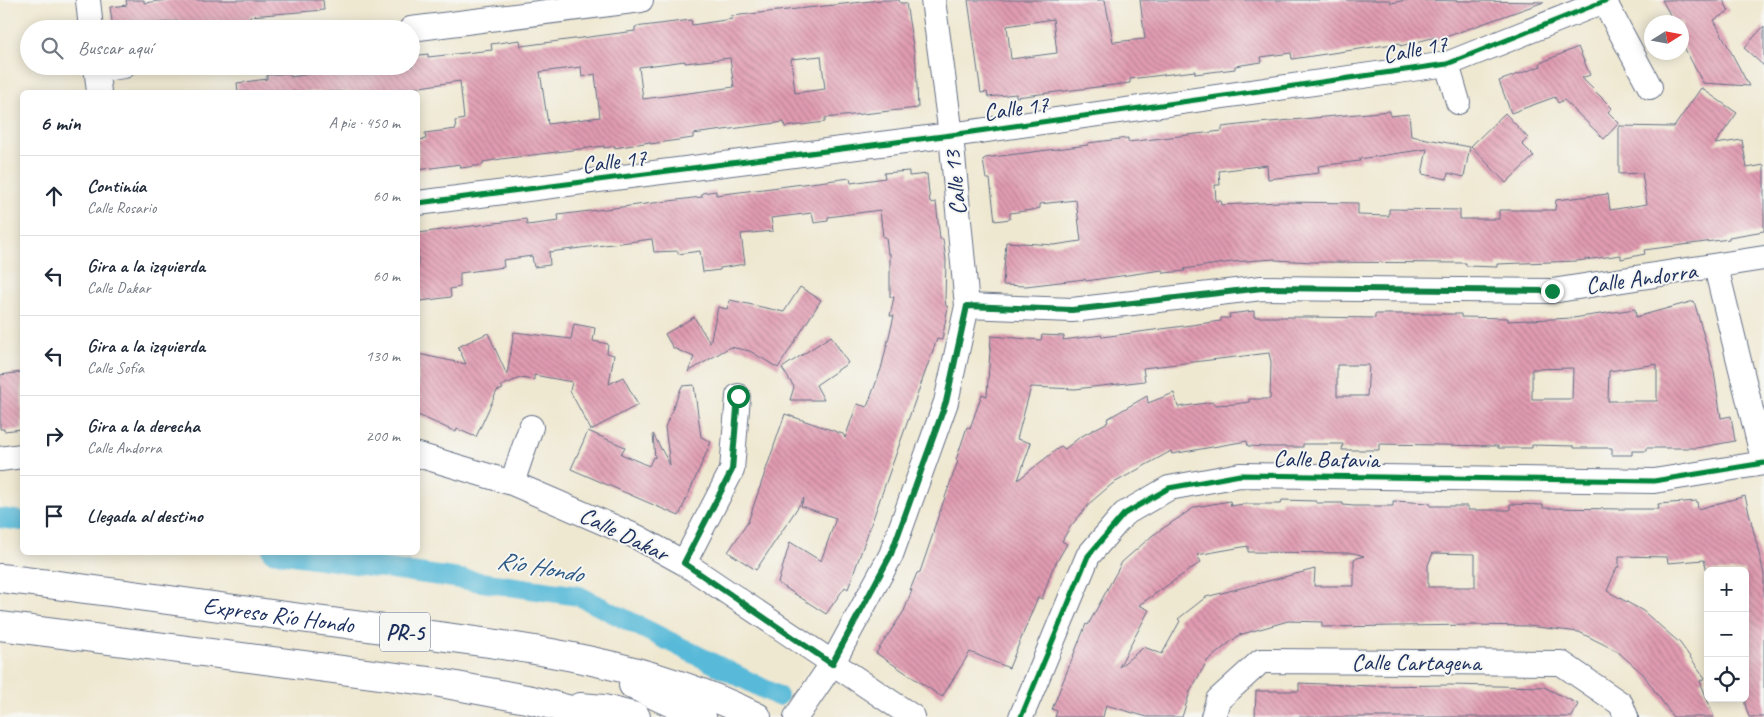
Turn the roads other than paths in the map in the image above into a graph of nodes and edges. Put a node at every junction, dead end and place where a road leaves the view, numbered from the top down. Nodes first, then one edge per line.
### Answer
1 (88, 0) edge
2 (642, 0) edge
3 (933, 0) edge
4 (1606, 1) edge
5 (90, 20) edge
6 (420, 28) edge
7 (1447, 64) junction
8 (1650, 87) dead end
9 (1458, 102) dead end
10 (950, 135) junction
11 (420, 203) edge
12 (1764, 258) edge
13 (1716, 267) junction
14 (967, 306) junction
15 (738, 396) dead end
16 (531, 427) dead end
17 (20, 456) edge
18 (420, 456) edge
19 (0, 459) edge
20 (1764, 463) edge
21 (512, 483) junction
22 (684, 563) junction
23 (0, 578) edge
24 (0, 626) edge
25 (549, 653) junction
26 (832, 664) junction
27 (548, 704) junction
28 (747, 712) edge
29 (598, 717) edge
30 (636, 717) edge
31 (702, 717) edge
32 (796, 717) edge
33 (913, 717) edge
34 (1020, 717) edge
35 (1213, 717) edge
36 (1626, 717) edge

1 - 5 street
2 - 6 street
3 - 10 street, Calle 13
4 - 7 street, Calle 17
4 - 8 street
7 - 9 street
7 - 10 street, Calle 17
10 - 11 street, Calle 17
10 - 14 street, Calle 13
12 - 13 street, Calle Andorra
13 - 14 street, Calle Andorra
13 - 20 street
14 - 26 street, Calle 13
15 - 22 street
16 - 21 street
17 - 19 street
18 - 21 street, Calle Dakar
20 - 34 street, Calle Batavia
21 - 22 street, Calle Dakar
22 - 26 street, Calle Dakar
23 - 25 highway, Expreso Río Hondo / PR-5
24 - 27 highway, Expreso Río Hondo / PR-5
25 - 28 highway, Expreso Río Hondo / PR-5
25 - 31 highway
26 - 32 street, Calle 13
26 - 33 street, Calle Dakar
27 - 29 highway, Expreso Río Hondo / PR-5
27 - 30 highway
35 - 36 street, Calle Cartagena

